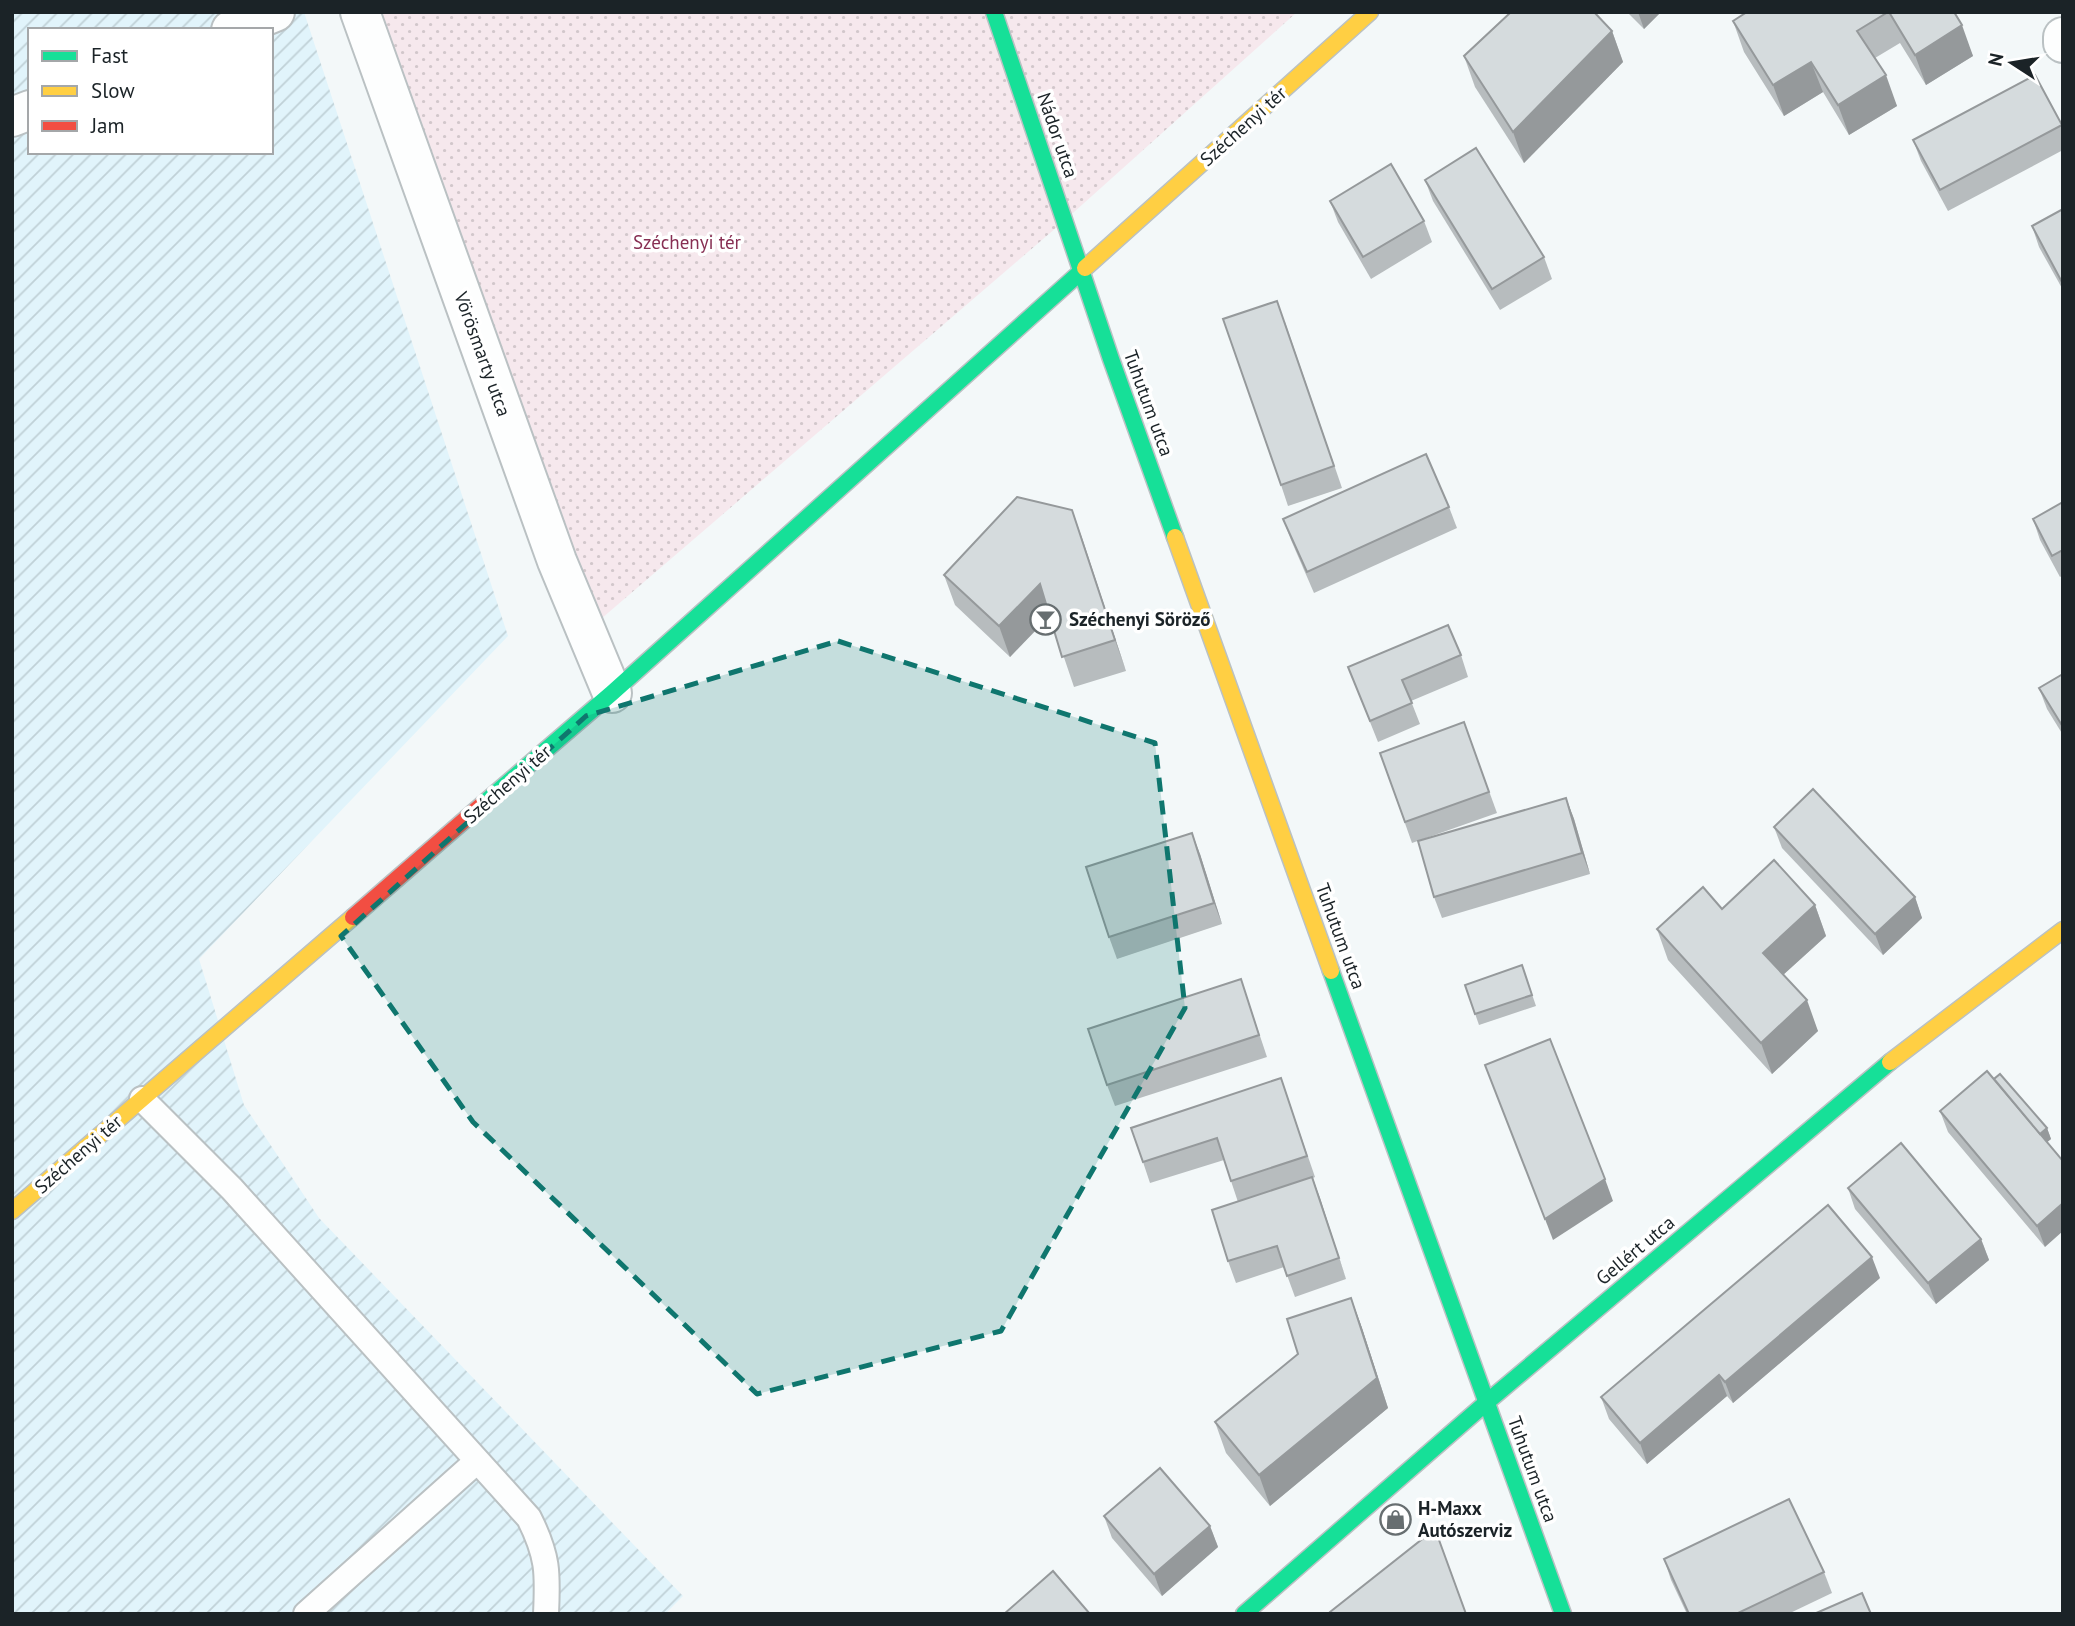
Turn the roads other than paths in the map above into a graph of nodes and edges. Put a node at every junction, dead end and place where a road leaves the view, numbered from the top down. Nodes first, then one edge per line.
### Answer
1 (275, 12) edge
2 (360, 12) edge
3 (994, 12) edge
4 (1370, 12) edge
5 (236, 28) edge
6 (1082, 272) junction
7 (612, 693) junction
8 (2063, 930) edge
9 (142, 1098) junction
10 (12, 1211) edge
11 (1487, 1402) junction
12 (476, 1462) junction
13 (306, 1614) edge
14 (546, 1614) edge
15 (1244, 1614) edge
16 (1563, 1614) edge

1 - 5 street
2 - 7 street, Vörösmarty utca
3 - 6 street, Nádor utca
4 - 6 street, Széchenyi tér
6 - 7 street, Széchenyi tér
6 - 11 street, Tuhutum utca
7 - 9 street, Széchenyi tér
8 - 11 street, Gellért utca
9 - 10 street, Széchenyi tér
9 - 12 lane
11 - 15 street, Gellért utca
11 - 16 street, Tuhutum utca
12 - 13 lane
12 - 14 lane

